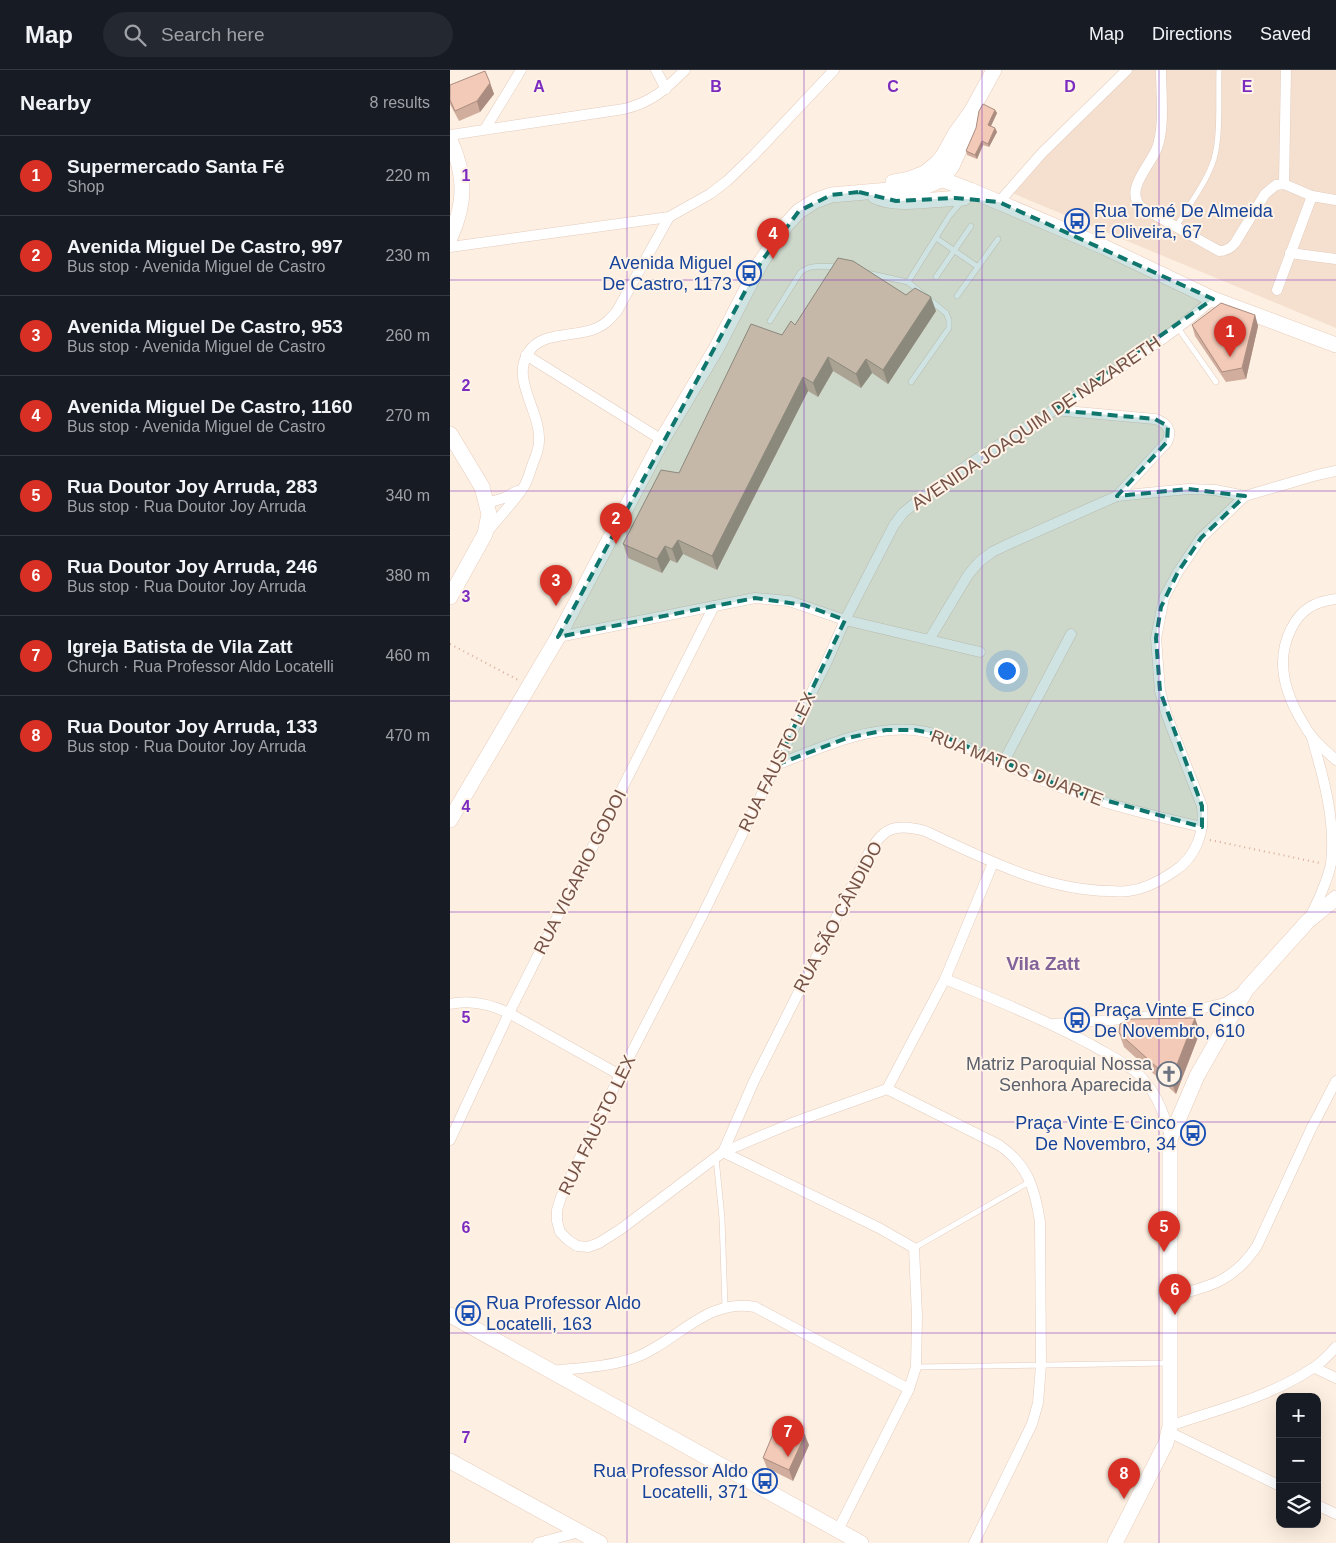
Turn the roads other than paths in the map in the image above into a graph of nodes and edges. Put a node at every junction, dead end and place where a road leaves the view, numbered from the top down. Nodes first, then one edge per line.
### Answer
1 (521, 70) edge
2 (656, 70) edge
3 (685, 70) edge
4 (834, 70) edge
5 (994, 70) edge
6 (1126, 70) edge
7 (1161, 70) edge
8 (1219, 70) edge
9 (1286, 70) edge
10 (666, 90) junction
11 (971, 112) junction
12 (484, 129) junction
13 (450, 135) edge
14 (450, 140) edge
15 (924, 180) junction
16 (940, 180) junction
17 (1284, 184) junction
18 (863, 192) junction
19 (1312, 196) junction
20 (964, 198) junction
21 (1336, 200) edge
22 (1000, 202) junction
23 (669, 217) junction
24 (971, 226) dead end
25 (1176, 227) junction
26 (450, 238) edge
27 (936, 238) junction
28 (998, 239) dead end
29 (450, 247) edge
30 (954, 250) junction
31 (1290, 253) junction
32 (1336, 259) edge
33 (978, 267) junction
34 (845, 268) edge
35 (858, 271) edge
36 (936, 277) dead end
37 (908, 282) junction
38 (1277, 290) dead end
39 (957, 296) dead end
40 (1213, 299) junction
41 (770, 321) dead end
42 (1177, 328) junction
43 (1336, 345) edge
44 (526, 355) junction
45 (911, 382) dead end
46 (1216, 382) dead end
47 (1054, 410) junction
48 (450, 434) edge
49 (662, 440) junction
50 (1336, 471) edge
51 (524, 487) junction
52 (1117, 496) junction
53 (1245, 496) junction
54 (487, 503) junction
55 (486, 534) junction
56 (450, 598) edge
57 (1336, 599) edge
58 (714, 606) junction
59 (845, 620) junction
60 (1071, 634) dead end
61 (558, 637) junction
62 (929, 640) junction
63 (980, 652) dead end
64 (1312, 737) junction
65 (1336, 760) edge
66 (1003, 763) junction
67 (776, 765) junction
68 (450, 820) edge
69 (1201, 832) junction
70 (994, 863) junction
71 (1336, 898) edge
72 (1308, 921) junction
73 (945, 979) junction
74 (1246, 990) junction
75 (450, 1004) edge
76 (509, 1013) junction
77 (1053, 1024) junction
78 (620, 1075) junction
79 (1336, 1080) edge
80 (887, 1089) junction
81 (1170, 1139) junction
82 (450, 1140) edge
83 (720, 1154) junction
84 (1030, 1181) junction
85 (914, 1248) junction
86 (1170, 1297) junction
87 (725, 1307) junction
88 (450, 1315) edge
89 (1336, 1347) edge
90 (1169, 1363) junction
91 (1042, 1365) junction
92 (916, 1367) junction
93 (1315, 1368) junction
94 (550, 1371) junction
95 (1336, 1378) edge
96 (909, 1389) junction
97 (1169, 1429) junction
98 (450, 1461) edge
99 (1276, 1484) edge
100 (1321, 1507) edge
101 (1336, 1514) edge
102 (838, 1530) junction
103 (580, 1532) junction
104 (1118, 1542) edge
105 (538, 1543) edge
106 (600, 1543) edge
107 (861, 1543) edge
108 (974, 1543) edge

1 - 12 street
2 - 10 street
3 - 10 street
4 - 23 street
5 - 11 street
6 - 22 street
7 - 25 street
8 - 25 lane
9 - 17 street
10 - 12 street
11 - 15 street
11 - 16 street
12 - 13 street
14 - 26 street
15 - 16 street
15 - 18 street
15 - 18 street
15 - 20 street
16 - 22 street
17 - 19 street
17 - 25 street
18 - 20 street
18 - 49 street
19 - 21 street
19 - 31 street
20 - 22 street
20 - 27 lane
22 - 40 street
23 - 29 street
23 - 44 street
24 - 30 lane
27 - 30 lane
27 - 37 lane
28 - 33 lane
30 - 33 lane
30 - 36 lane
31 - 32 street
31 - 38 street
33 - 39 lane
34 - 41 lane
35 - 37 lane
37 - 45 lane
40 - 42 street, AVENIDA JOAQUIM DE NAZARETH
40 - 43 street
42 - 46 lane
42 - 47 street, AVENIDA JOAQUIM DE NAZARETH
44 - 49 street
44 - 51 street
47 - 52 street
47 - 59 street, AVENIDA JOAQUIM DE NAZARETH
48 - 54 street
49 - 61 street
50 - 53 street
51 - 54 street
51 - 55 street
52 - 53 street
52 - 62 street
53 - 69 street
54 - 55 street
55 - 56 street
57 - 64 street
58 - 59 street
58 - 61 street
58 - 76 street, RUA VIGARIO GODOI
59 - 62 street
59 - 67 street, RUA FAUSTO LEX
60 - 66 street
61 - 68 street
62 - 63 street
64 - 65 street
64 - 72 street
66 - 67 street, RUA MATOS DUARTE
66 - 69 street, RUA MATOS DUARTE
67 - 78 street, RUA FAUSTO LEX
69 - 70 street, RUA SÃO CÂNDIDO
70 - 73 street
70 - 83 street, RUA SÃO CÂNDIDO
71 - 72 street
72 - 74 street
73 - 77 street
73 - 80 street
74 - 77 street
74 - 81 street
75 - 76 street
76 - 78 street
76 - 82 street, RUA VIGARIO GODOI
77 - 81 street
78 - 83 street, RUA FAUSTO LEX
79 - 86 street
80 - 83 street, RUA FAUSTO LEX
80 - 84 street
81 - 86 street
83 - 85 street
83 - 87 lane
84 - 85 lane
84 - 91 street
85 - 92 street
86 - 90 street
87 - 94 street
87 - 96 street
88 - 94 street
89 - 93 street
90 - 91 lane
90 - 97 street
91 - 92 lane
91 - 108 street
92 - 96 street
93 - 95 street
93 - 97 street
94 - 102 street
96 - 102 street
97 - 99 street
97 - 104 street
98 - 103 street
100 - 101 street
102 - 107 street
103 - 105 street
103 - 106 street

